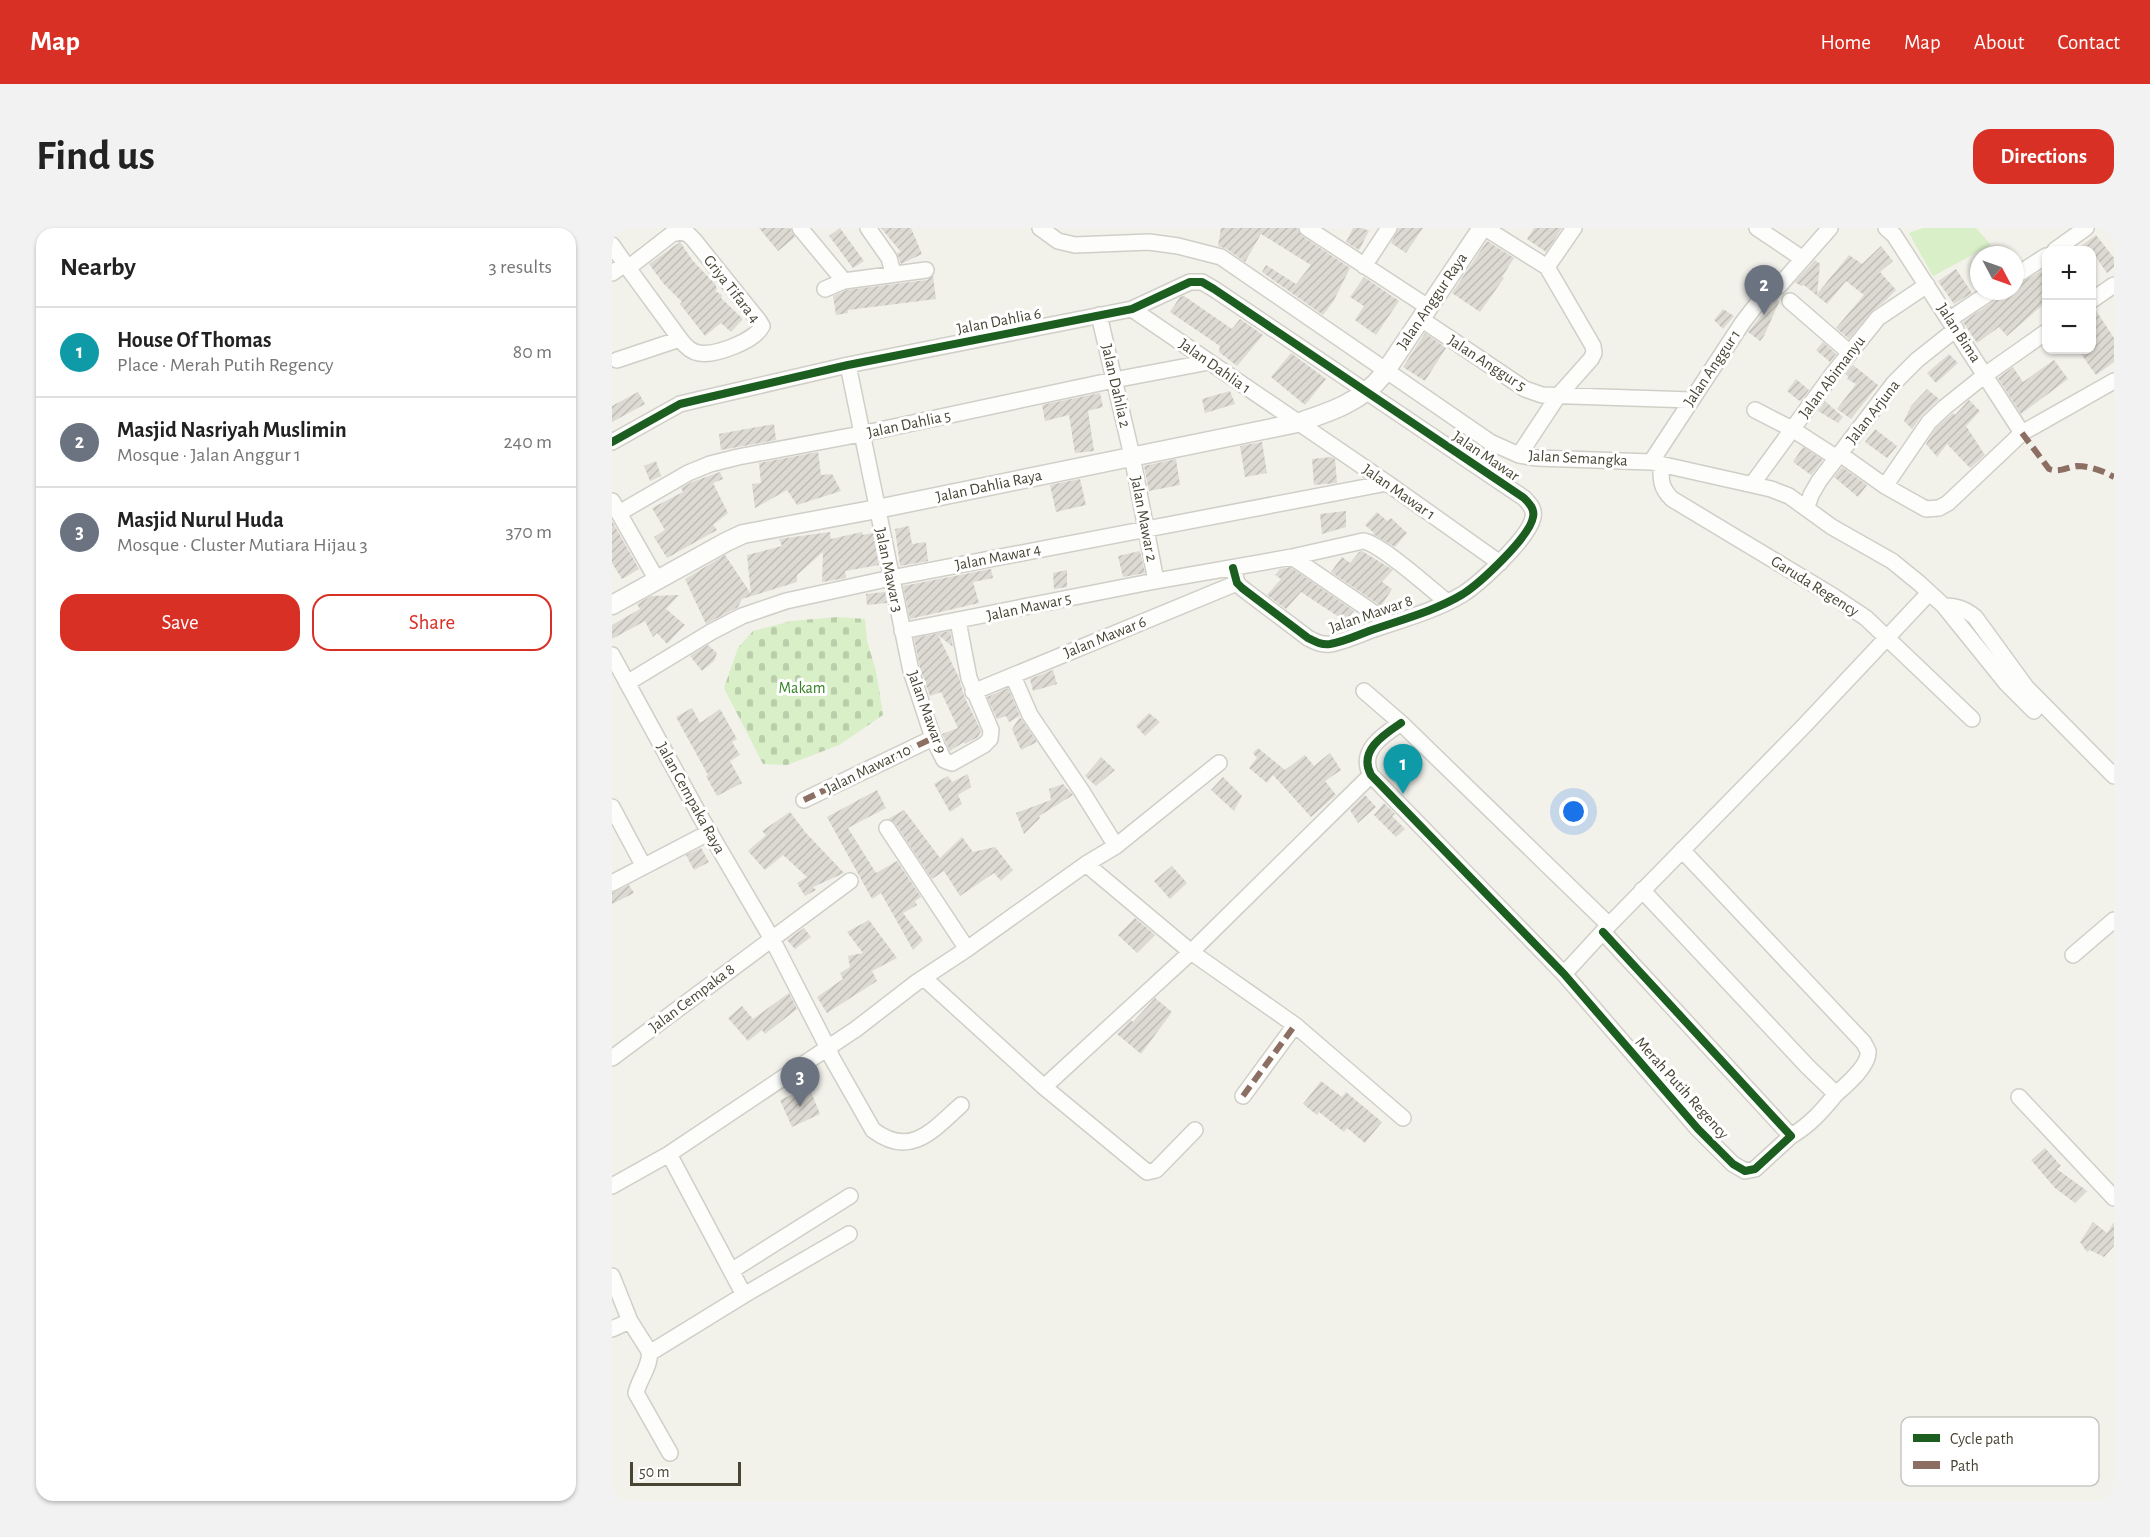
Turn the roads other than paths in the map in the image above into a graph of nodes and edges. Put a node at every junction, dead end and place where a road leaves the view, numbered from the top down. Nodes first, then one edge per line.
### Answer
1 (868, 228) edge
2 (1040, 228) edge
3 (1307, 228) edge
4 (1389, 228) edge
5 (1483, 228) edge
6 (1574, 228) edge
7 (1757, 228) edge
8 (1830, 228) edge
9 (2086, 228) edge
10 (809, 231) edge
11 (1890, 231) edge
12 (612, 245) edge
13 (2061, 246) edge
14 (2042, 259) edge
15 (1803, 260) junction
16 (1364, 266) junction
17 (1547, 267) junction
18 (621, 268) edge
19 (926, 270) dead end
20 (2024, 270) edge
21 (893, 273) junction
22 (844, 281) junction
23 (1927, 285) junction
24 (2114, 285) edge
25 (825, 289) dead end
26 (2096, 297) edge
27 (1981, 300) edge
28 (1790, 301) dead end
29 (1132, 309) junction
30 (1425, 313) junction
31 (1099, 315) junction
32 (1953, 324) junction
33 (2042, 335) edge
34 (680, 339) junction
35 (1850, 353) junction
36 (617, 360) dead end
37 (1209, 362) junction
38 (848, 365) junction
39 (1985, 375) junction
40 (1114, 380) junction
41 (1377, 381) junction
42 (2114, 381) edge
43 (1558, 396) junction
44 (1690, 400) junction
45 (1755, 410) dead end
46 (1297, 423) junction
47 (1792, 429) junction
48 (2022, 433) junction
49 (861, 434) junction
50 (612, 442) edge
51 (1519, 455) junction
52 (1132, 456) junction
53 (1838, 456) junction
54 (1656, 463) junction
55 (1386, 483) junction
56 (1753, 483) junction
57 (1885, 486) junction
58 (615, 507) edge
59 (1807, 507) junction
60 (877, 509) junction
61 (1146, 528) junction
62 (1292, 556) junction
63 (1500, 563) junction
64 (1235, 575) junction
65 (891, 578) junction
66 (657, 580) junction
67 (1156, 581) junction
68 (1929, 593) junction
69 (1447, 602) junction
70 (612, 605) edge
71 (1944, 606) junction
72 (958, 621) junction
73 (1390, 624) junction
74 (902, 631) junction
75 (1887, 638) junction
76 (612, 655) edge
77 (1012, 676) junction
78 (627, 682) junction
79 (1364, 691) dead end
80 (974, 692) junction
81 (2034, 711) dead end
82 (1972, 719) dead end
83 (1401, 723) junction
84 (933, 738) junction
85 (1219, 763) dead end
86 (1371, 775) junction
87 (2114, 776) edge
88 (804, 800) dead end
89 (612, 809) edge
90 (887, 828) dead end
91 (710, 832) junction
92 (1116, 846) junction
93 (1682, 850) junction
94 (1086, 864) junction
95 (643, 866) junction
96 (850, 881) dead end
97 (612, 883) edge
98 (1642, 890) junction
99 (2114, 920) edge
100 (1606, 929) junction
101 (772, 939) junction
102 (967, 949) junction
103 (1191, 952) junction
104 (2073, 955) dead end
105 (1564, 974) junction
106 (924, 978) junction
107 (1294, 1024) junction
108 (828, 1048) junction
109 (612, 1058) edge
110 (1044, 1087) junction
111 (1836, 1094) junction
112 (1243, 1095) dead end
113 (2019, 1097) dead end
114 (961, 1105) dead end
115 (1403, 1118) dead end
116 (1195, 1130) dead end
117 (1791, 1136) junction
118 (669, 1154) junction
119 (612, 1186) edge
120 (850, 1196) dead end
121 (2114, 1198) edge
122 (849, 1234) dead end
123 (731, 1270) junction
124 (612, 1276) edge
125 (744, 1294) junction
126 (630, 1322) junction
127 (612, 1329) edge
128 (649, 1351) junction
129 (670, 1453) dead end

1 - 21 street
2 - 41 street
3 - 16 street, Jalan Anggur 5
4 - 16 street
5 - 17 street
5 - 30 street, Jalan Anggur Raya
6 - 17 street
7 - 15 street
8 - 15 street, Jalan Anggur 1
9 - 13 street
10 - 22 street
11 - 23 street, Jalan Bima
12 - 18 street, Griya Tifara 4
14 - 20 street
15 - 44 street, Jalan Anggur 1
16 - 30 street, Jalan Anggur 5
17 - 43 street
18 - 34 street, Griya Tifara 4
18 - 34 street, Griya Tifara 4
19 - 21 street
21 - 22 street
22 - 25 street
23 - 32 street, Jalan Bima
23 - 35 street, Jalan Abimanyu
24 - 26 street
27 - 32 street, Jalan Arjuna
28 - 35 street
29 - 31 street, Jalan Dahlia 6
29 - 37 street, Jalan Dahlia 1
29 - 41 street, Jalan Dahlia 6
30 - 41 street, Jalan Anggur Raya
30 - 43 street, Jalan Anggur 5
31 - 38 street, Jalan Dahlia 6
31 - 40 street, Jalan Dahlia 2
32 - 39 street, Jalan Bima
32 - 53 street, Jalan Arjuna
33 - 39 street
34 - 36 street
35 - 47 street, Jalan Abimanyu
37 - 40 street, Jalan Dahlia 5
37 - 46 street, Jalan Dahlia 1
38 - 49 street, Jalan Mawar 3
38 - 50 street, Jalan Dahlia 6
39 - 48 street, Jalan Bima
39 - 57 street
40 - 49 street, Jalan Dahlia 5
40 - 52 street, Jalan Dahlia 2
41 - 46 street, Jalan Dahlia Raya
41 - 51 street, Jalan Semangka
41 - 63 street, Jalan Mawar
42 - 48 street
43 - 44 street, Jalan Anggur 5
43 - 51 street
44 - 54 street, Jalan Anggur 1
45 - 47 street
46 - 52 street, Jalan Dahlia Raya
46 - 55 street, Jalan Mawar 1
47 - 53 street
47 - 56 street, Jalan Abimanyu
48 - 57 street
49 - 58 street, Jalan Dahlia 5
49 - 60 street, Jalan Mawar 3
51 - 54 street, Jalan Semangka
52 - 60 street, Jalan Dahlia Raya
52 - 61 street, Jalan Mawar 2
53 - 57 street
53 - 59 street, Jalan Arjuna
54 - 56 street, Jalan Semangka
54 - 75 street, Garuda Regency
55 - 61 street, Jalan Mawar 4
55 - 63 street, Jalan Mawar 1
56 - 59 street, Jalan Semangka
58 - 66 street
59 - 68 street, Jalan Semangka
60 - 65 street, Jalan Mawar 3
60 - 66 street, Jalan Dahlia Raya
61 - 65 street, Jalan Mawar 4
61 - 67 street, Jalan Mawar 2
62 - 64 street
62 - 69 street
62 - 73 street
63 - 69 street, Jalan Mawar 8
64 - 67 street, Jalan Mawar 5
64 - 73 street, Jalan Mawar 8
64 - 77 street, Jalan Mawar 6
65 - 74 street, Jalan Mawar 3
65 - 78 street, Jalan Mawar 4
66 - 70 street, Jalan Dahlia Raya
67 - 72 street, Jalan Mawar 5
68 - 71 street, Jalan Semangka
68 - 75 street
69 - 73 street, Jalan Mawar 8
71 - 81 street
71 - 87 street
72 - 74 street, Jalan Mawar 5
72 - 80 street, Jalan Mawar 9
74 - 84 street, Jalan Mawar 9
75 - 82 street, Garuda Regency
75 - 93 street
76 - 78 street, Jalan Cempaka Raya
77 - 80 street, Jalan Mawar 6
77 - 92 street
78 - 91 street, Jalan Cempaka Raya
79 - 83 street
80 - 84 street, Jalan Mawar 9
83 - 86 street
83 - 100 street
84 - 88 street, Jalan Mawar 10
85 - 92 street
86 - 103 street
86 - 105 street, Merah Putih Regency
89 - 95 street
90 - 102 street
91 - 95 street
91 - 101 street, Jalan Cempaka Raya
92 - 94 street
93 - 98 street
93 - 111 street, Merah Putih Regency
94 - 102 street
94 - 103 street
95 - 97 street
96 - 101 street, Jalan Cempaka 8
98 - 100 street
98 - 111 street
99 - 104 street
100 - 105 street
100 - 117 street
101 - 108 street, Jalan Cempaka Raya
101 - 109 street, Jalan Cempaka 8
102 - 106 street
103 - 107 street
103 - 110 street
105 - 117 street, Merah Putih Regency
106 - 108 street
106 - 110 street
107 - 112 street
107 - 115 street
108 - 114 street, Jalan Cempaka Raya
108 - 118 street
110 - 116 street
111 - 117 street, Merah Putih Regency
113 - 121 street
118 - 119 street
118 - 123 street
120 - 123 street
122 - 125 street
123 - 125 street
124 - 126 street
125 - 128 street
126 - 127 street
126 - 128 street
128 - 129 street

